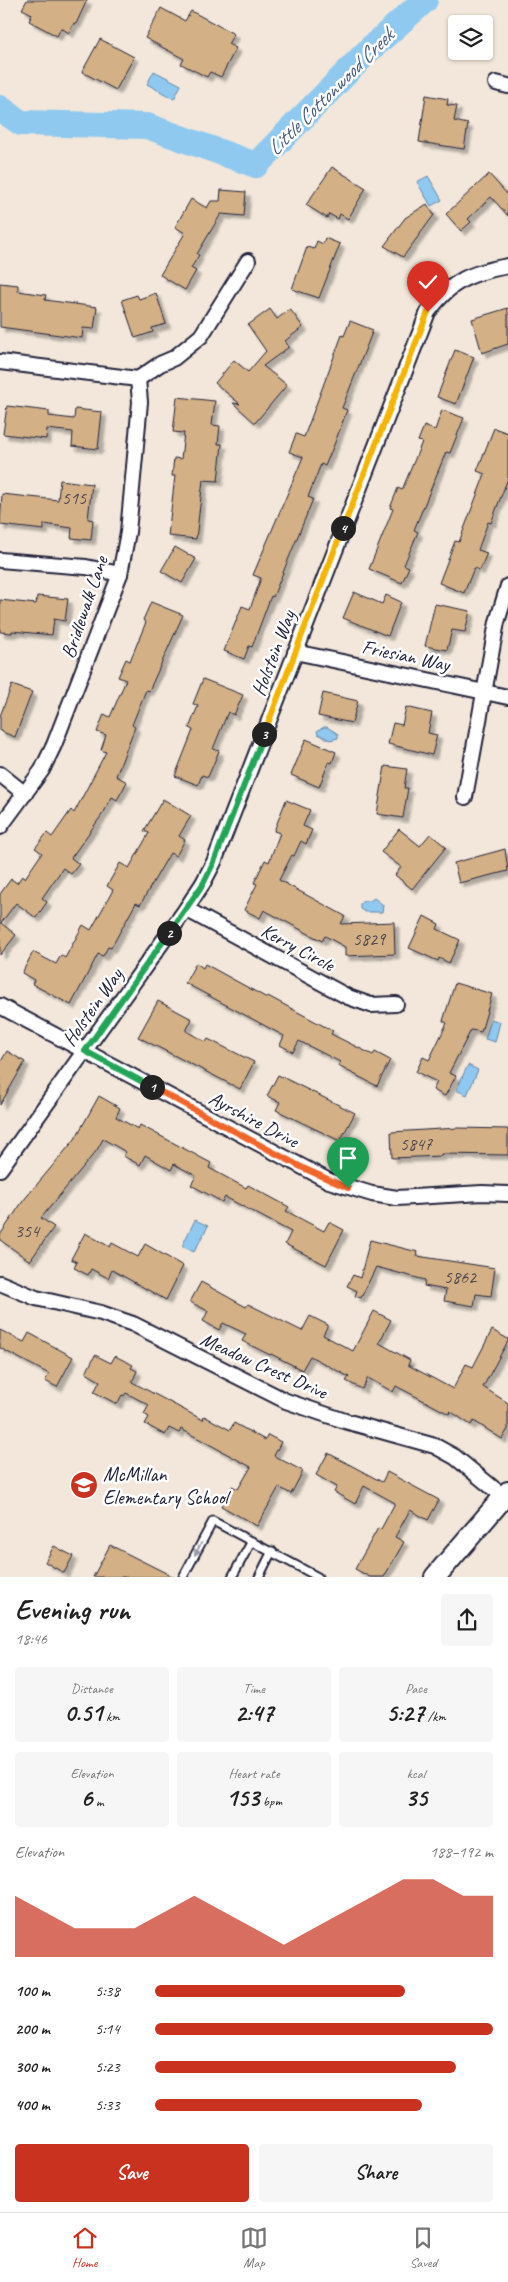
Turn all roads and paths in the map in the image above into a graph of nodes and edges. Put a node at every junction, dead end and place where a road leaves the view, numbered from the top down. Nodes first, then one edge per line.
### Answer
1 (248, 261) dead end
2 (508, 266) edge
3 (0, 362) edge
4 (138, 380) junction
5 (0, 560) edge
6 (120, 574) junction
7 (508, 586) edge
8 (295, 652) junction
9 (485, 693) junction
10 (508, 698) edge
11 (0, 774) edge
12 (25, 794) junction
13 (465, 797) dead end
14 (0, 828) edge
15 (186, 909) junction
16 (396, 1004) dead end
17 (0, 1006) edge
18 (85, 1051) junction
19 (0, 1169) edge
20 (508, 1194) edge
21 (0, 1283) edge
22 (506, 1494) edge
23 (252, 1541) junction
24 (272, 1551) junction
25 (183, 1577) edge
26 (232, 1577) edge
27 (259, 1577) edge
28 (318, 1577) edge
29 (435, 1577) edge

1 - 4 street
2 - 8 street, Holstein Way
3 - 4 street
4 - 6 street, Bridlewalk Lane
5 - 6 street
6 - 12 street, Bridlewalk Lane
7 - 9 street
8 - 9 street, Friesian Way
8 - 15 street, Holstein Way
9 - 10 street, Friesian Way
9 - 13 street
11 - 12 street
12 - 14 street, Bridlewalk Lane
15 - 16 street, Kerry Circle
15 - 18 street, Holstein Way
17 - 18 street, Ayrshire Drive
18 - 19 street, Holstein Way
18 - 20 street, Ayrshire Drive
21 - 22 street, Meadow Crest Drive
22 - 29 main road
23 - 24 lane
23 -> 25 lane
23 - 26 lane
24 - 27 lane
24 - 28 lane

